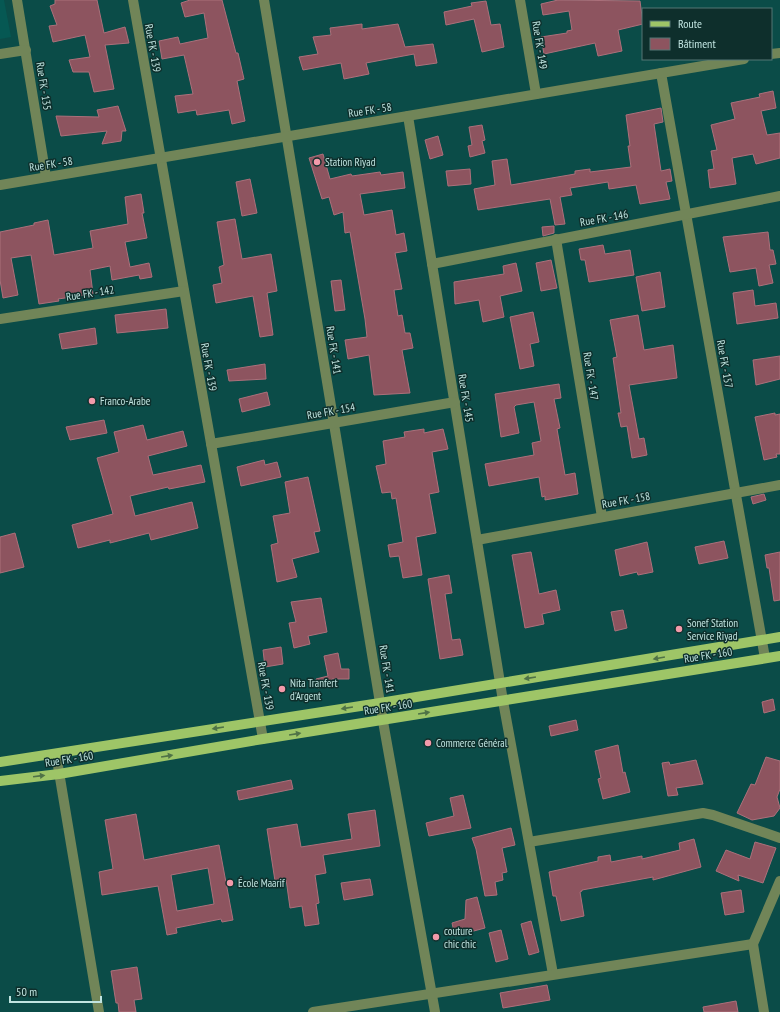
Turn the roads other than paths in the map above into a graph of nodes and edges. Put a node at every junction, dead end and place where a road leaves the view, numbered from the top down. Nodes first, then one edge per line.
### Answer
1 (17, 0) edge
2 (133, 0) edge
3 (264, 0) edge
4 (520, 0) edge
5 (26, 50) junction
6 (0, 54) edge
7 (738, 60) edge
8 (661, 73) junction
9 (536, 94) junction
10 (408, 116) junction
11 (286, 136) junction
12 (160, 158) junction
13 (46, 177) junction
14 (0, 184) edge
15 (780, 196) edge
16 (686, 215) junction
17 (556, 239) junction
18 (432, 264) junction
19 (184, 291) junction
20 (0, 319) edge
21 (454, 402) junction
22 (334, 423) junction
23 (211, 444) junction
24 (780, 484) edge
25 (735, 493) junction
26 (602, 517) junction
27 (477, 540) junction
28 (780, 637) edge
29 (762, 640) junction
30 (780, 656) edge
31 (765, 658) junction
32 (501, 683) junction
33 (503, 701) junction
34 (380, 703) junction
35 (384, 720) junction
36 (260, 722) junction
37 (263, 739) junction
38 (56, 754) junction
39 (0, 762) edge
40 (59, 774) junction
41 (0, 781) edge
42 (780, 838) edge
43 (529, 842) junction
44 (780, 881) edge
45 (753, 944) junction
46 (553, 974) junction
47 (432, 994) junction
48 (100, 1012) edge
49 (318, 1012) edge
50 (435, 1012) edge
51 (764, 1012) edge

1 - 5 street, Rue FK - 135
2 - 12 street, Rue FK - 139
3 - 11 street, Rue FK - 141
4 - 9 street, Rue FK - 149
5 - 6 street
5 - 13 street, Rue FK - 135
7 - 8 street, Rue FK - 58
8 - 9 street, Rue FK - 58
8 - 16 street, Rue FK - 157
9 - 10 street, Rue FK - 58
10 - 11 street, Rue FK - 58
10 - 18 street, Rue FK - 145
11 - 12 street, Rue FK - 58
11 - 22 street, Rue FK - 141
12 - 13 street, Rue FK - 58
12 - 19 street, Rue FK - 139
13 - 14 street, Rue FK - 58
15 - 16 street, Rue FK - 146
16 - 17 street, Rue FK - 146
16 - 25 street, Rue FK - 157
17 - 18 street, Rue FK - 146
17 - 26 street, Rue FK - 147
18 - 21 street, Rue FK - 145
19 - 20 street, Rue FK - 142
19 - 23 street, Rue FK - 139
21 - 22 street, Rue FK - 154
21 - 27 street, Rue FK - 145
22 - 23 street, Rue FK - 154
22 - 34 street, Rue FK - 141
23 - 36 street, Rue FK - 139
24 - 25 street, Rue FK - 158
25 - 26 street, Rue FK - 158
25 - 29 street, Rue FK - 157
26 - 27 street, Rue FK - 158
27 - 32 street, Rue FK - 145
28 - 29 main road, Rue FK - 160
29 - 31 street, Rue FK - 157
29 -> 32 main road, Rue FK - 160
30 - 31 main road, Rue FK - 160
31 - 33 main road, Rue FK - 160
32 - 33 street, Rue FK - 145
32 - 34 main road, Rue FK - 160
35 -> 33 main road, Rue FK - 160
33 - 43 street, Rue FK - 145
34 - 35 street, Rue FK - 141
34 -> 36 main road, Rue FK - 160
37 -> 35 main road, Rue FK - 160
35 - 47 street, Rue FK - 141
36 - 37 street, Rue FK - 139
36 -> 38 main road, Rue FK - 160
40 -> 37 main road, Rue FK - 160
38 - 39 main road, Rue FK - 160
38 - 40 street
41 -> 40 main road, Rue FK - 160
40 - 48 street
42 - 43 street
43 - 46 street, Rue FK - 145
44 - 45 street
45 - 46 street
45 - 51 street
46 - 47 street
47 - 49 street
47 - 50 street, Rue FK - 141

